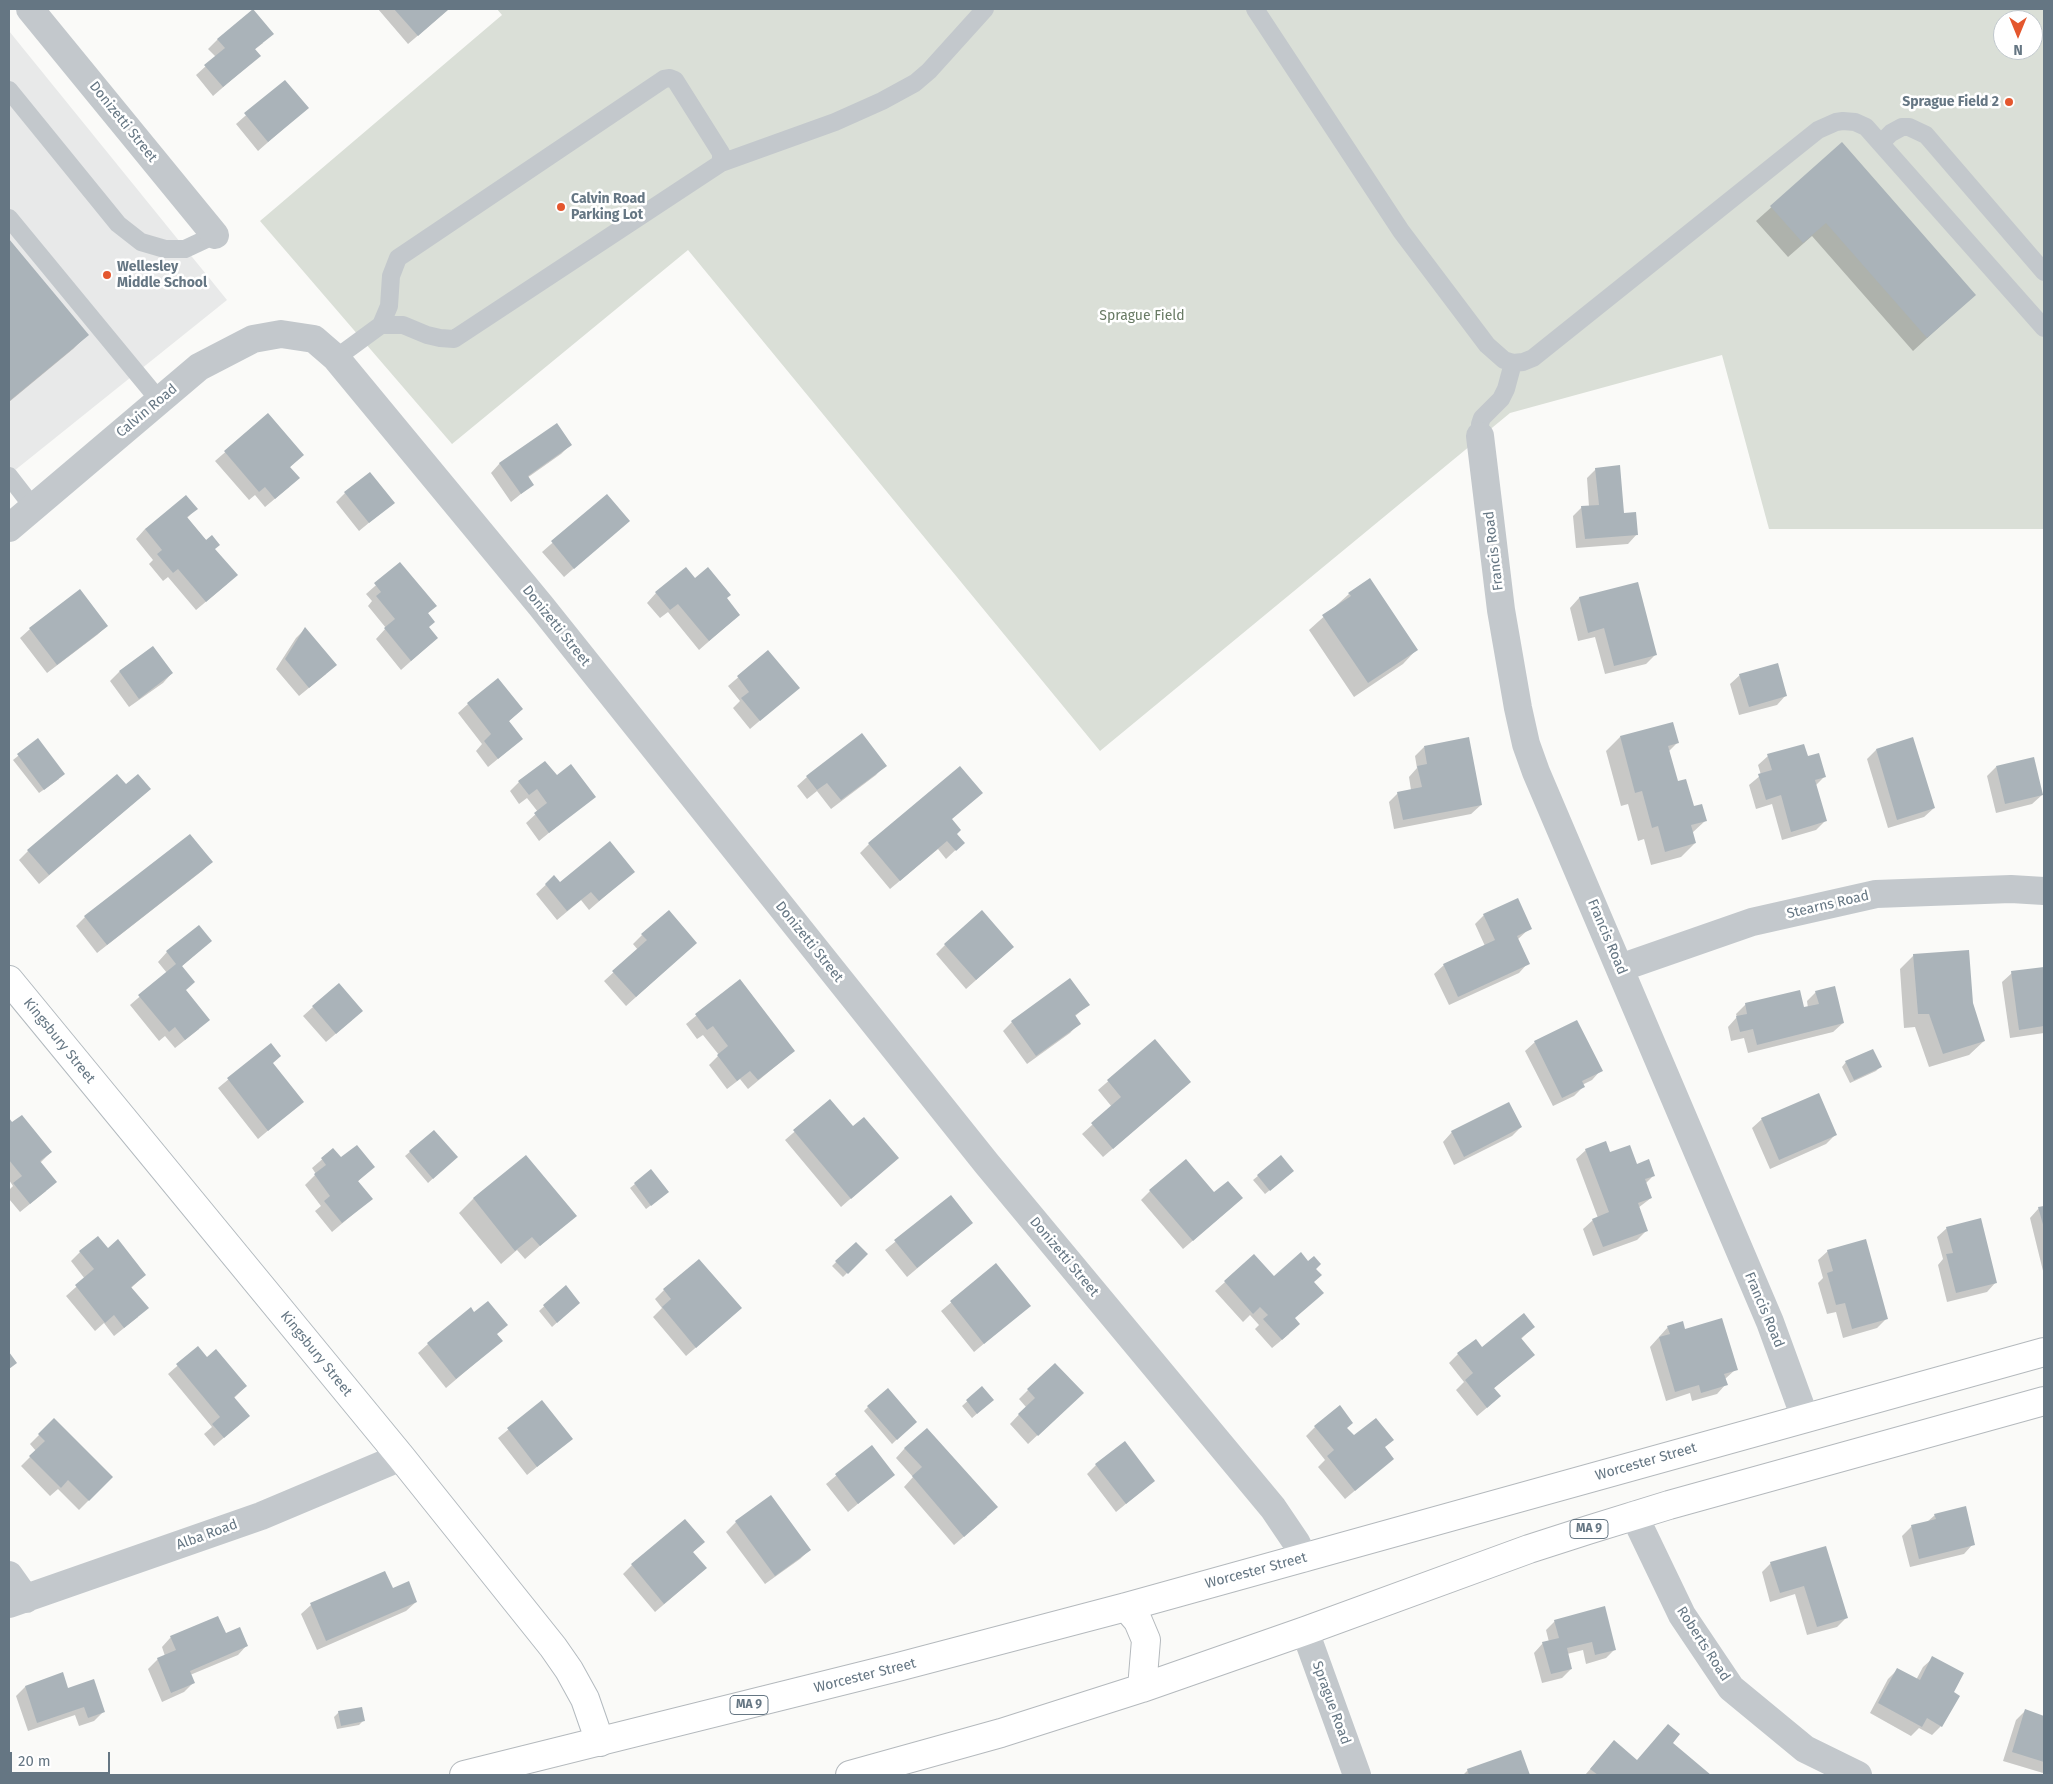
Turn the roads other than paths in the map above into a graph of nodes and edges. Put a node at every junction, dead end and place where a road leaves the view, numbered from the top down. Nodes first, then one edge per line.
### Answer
1 (30, 9) edge
2 (985, 9) edge
3 (1255, 9) edge
4 (9, 90) edge
5 (1881, 143) junction
6 (721, 163) junction
7 (9, 218) edge
8 (216, 235) joint
9 (2044, 272) edge
10 (381, 326) junction
11 (2044, 328) edge
12 (304, 338) joint
13 (336, 358) junction
14 (1513, 363) junction
15 (160, 400) junction
16 (1480, 436) joint
17 (9, 476) edge
18 (33, 507) junction
19 (9, 528) edge
20 (2044, 891) edge
21 (1620, 968) junction
22 (9, 980) edge
23 (2044, 1352) edge
24 (2044, 1401) edge
25 (1805, 1418) junction
26 (401, 1457) junction
27 (1634, 1515) junction
28 (1304, 1558) junction
29 (9, 1575) edge
30 (17, 1601) edge
31 (1126, 1607) junction
32 (1305, 1631) junction
33 (1142, 1688) junction
34 (600, 1742) junction
35 (464, 1775) edge
36 (850, 1775) edge
37 (1357, 1775) edge
38 (1858, 1775) edge

1 - 8 street, Donizetti Street
2 - 6 lane
3 - 14 lane
4 - 8 lane
5 - 9 lane
5 - 11 lane
5 - 14 lane
6 - 10 lane
6 - 10 lane
7 - 15 lane
10 - 13 lane
12 - 13 street, Donizetti Street
12 - 15 street, Calvin Road
13 - 28 street, Donizetti Street
14 - 16 lane
15 - 18 street, Calvin Road
16 - 21 street, Francis Road
17 - 18 lane
18 - 19 street, Calvin Road
20 - 21 street, Stearns Road
21 - 25 street, Francis Road
22 - 26 main road, Kingsbury Street
23 - 25 main road, Worcester Street / MA 9
24 - 27 main road, MA 9
25 - 28 main road, Worcester Street / MA 9
26 - 30 street, Alba Road
26 - 34 main road, Kingsbury Street
27 - 32 main road, MA 9
27 - 38 street, Roberts Road
28 - 31 main road, Worcester Street / MA 9
29 - 30 street
31 - 33 main road
31 - 34 main road, Worcester Street / MA 9
32 - 33 main road, MA 9
32 - 37 street, Sprague Road
33 - 36 main road, MA 9
34 - 35 main road, Worcester Street / MA 9

